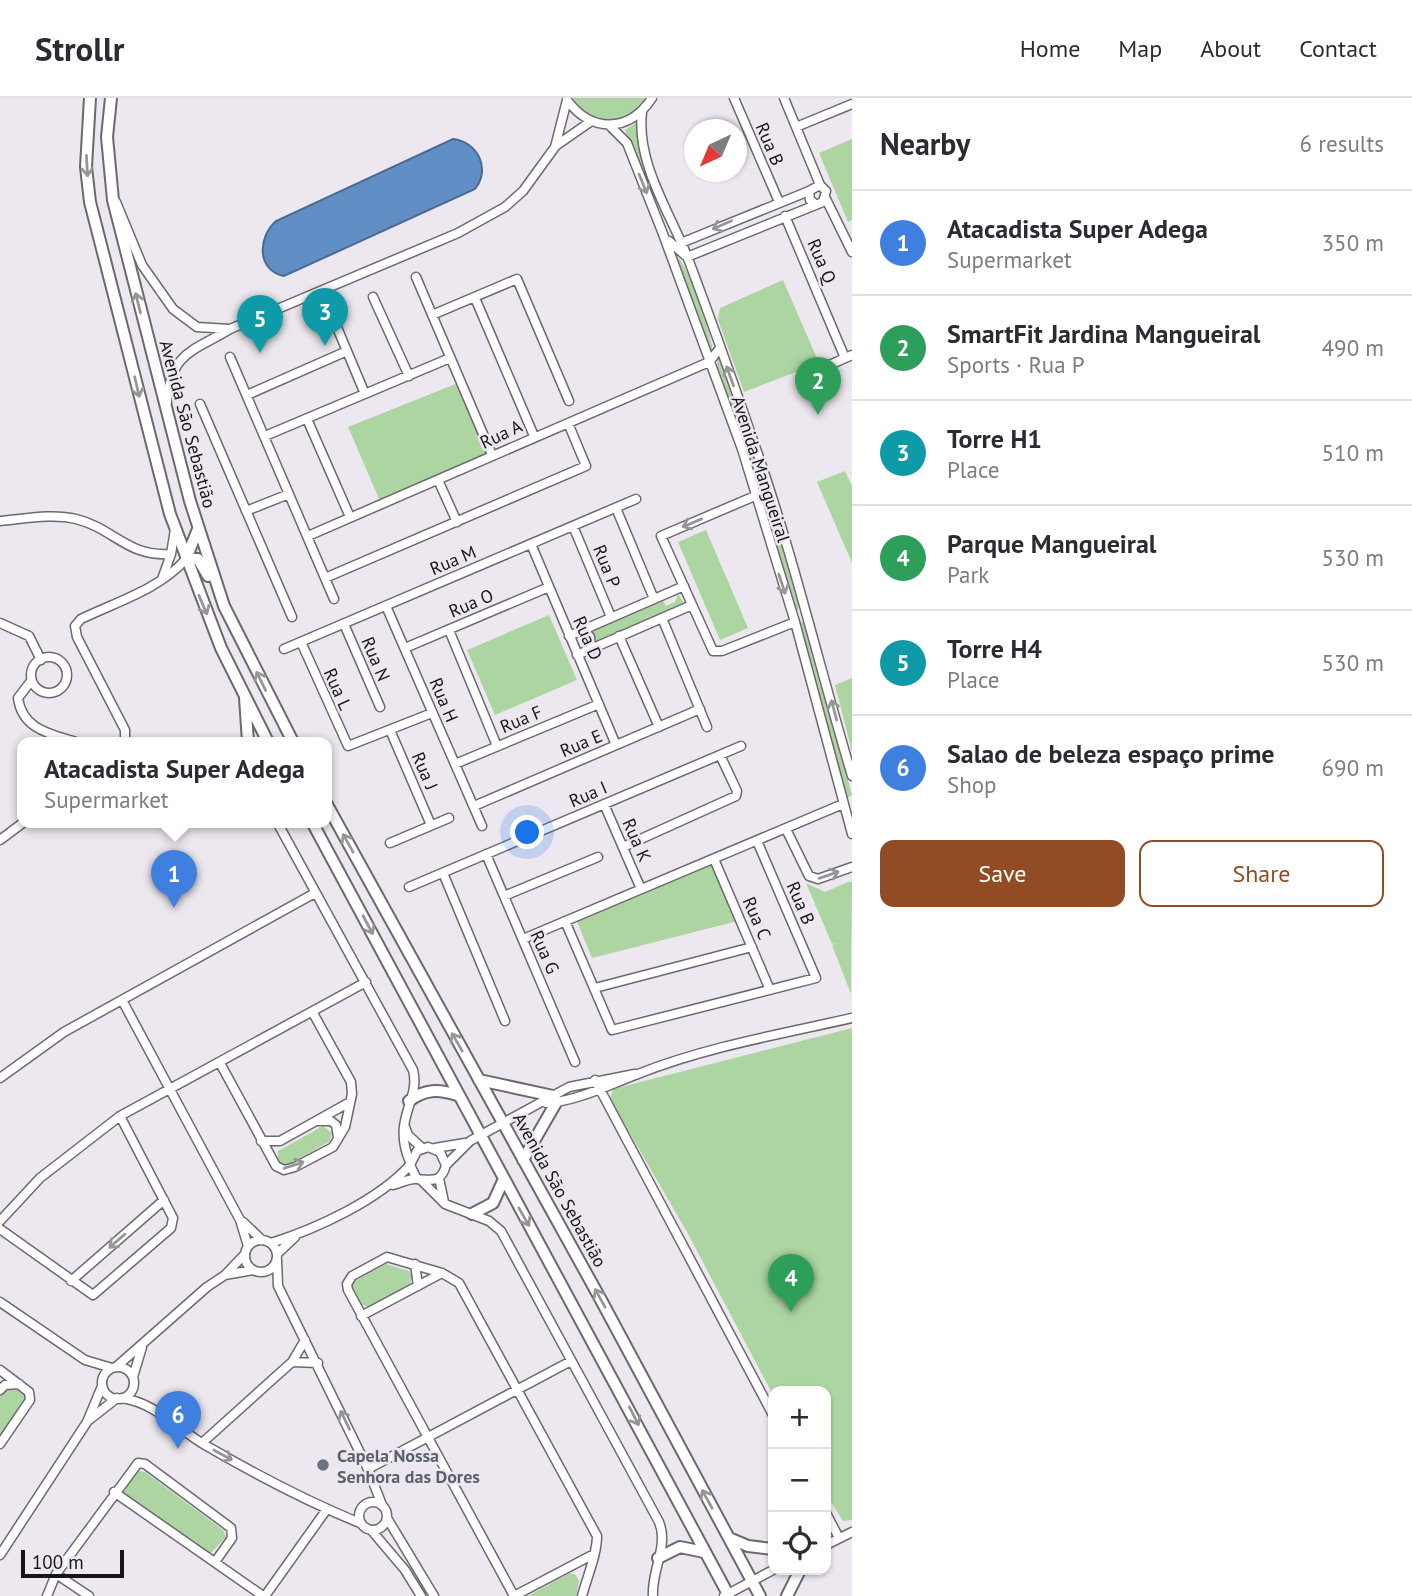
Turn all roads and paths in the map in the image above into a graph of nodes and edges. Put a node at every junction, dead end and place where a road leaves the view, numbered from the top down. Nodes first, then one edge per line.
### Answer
1 (90, 98) edge
2 (111, 98) edge
3 (652, 98) edge
4 (734, 98) edge
5 (784, 98) edge
6 (566, 99) edge
7 (852, 104) edge
8 (642, 111) junction
9 (590, 122) junction
10 (610, 126) junction
11 (796, 127) junction
12 (555, 147) junction
13 (820, 185) junction
14 (808, 191) junction
15 (825, 198) junction
16 (113, 200) junction
17 (779, 202) junction
18 (814, 203) junction
19 (746, 215) junction
20 (785, 216) junction
21 (758, 228) junction
22 (663, 234) junction
23 (681, 243) junction
24 (852, 252) edge
25 (687, 257) junction
26 (416, 277) dead end
27 (373, 297) dead end
28 (475, 298) junction
29 (331, 313) dead end
30 (432, 315) junction
31 (230, 329) junction
32 (720, 348) junction
33 (347, 351) junction
34 (230, 357) dead end
35 (849, 357) edge
36 (450, 358) junction
37 (709, 362) junction
38 (825, 367) dead end
39 (409, 376) junction
40 (365, 394) junction
41 (247, 395) junction
42 (569, 401) dead end
43 (200, 404) dead end
44 (167, 409) junction
45 (307, 419) junction
46 (568, 423) junction
47 (265, 436) junction
48 (534, 436) junction
49 (756, 448) junction
50 (742, 449) junction
51 (492, 455) junction
52 (438, 480) junction
53 (769, 490) junction
54 (289, 494) junction
55 (755, 496) junction
56 (636, 499) dead end
57 (616, 508) junction
58 (246, 511) junction
59 (350, 517) junction
60 (0, 520) edge
61 (457, 522) junction
62 (573, 526) junction
63 (175, 529) junction
64 (198, 529) junction
65 (308, 536) junction
66 (531, 544) junction
67 (172, 554) junction
68 (186, 559) junction
69 (326, 578) junction
70 (162, 579) junction
71 (684, 586) junction
72 (549, 587) junction
73 (654, 598) junction
74 (334, 599) dead end
75 (692, 605) junction
76 (224, 606) junction
77 (386, 606) junction
78 (292, 617) dead end
79 (611, 617) junction
80 (663, 618) junction
81 (795, 622) junction
82 (0, 623) edge
83 (344, 625) junction
84 (449, 629) junction
85 (584, 630) junction
86 (569, 636) junction
87 (620, 636) junction
88 (301, 642) junction
89 (405, 648) junction
90 (591, 648) junction
91 (284, 649) dead end
92 (577, 655) junction
93 (41, 660) junction
94 (824, 674) junction
95 (809, 675) junction
96 (31, 681) junction
97 (244, 698) junction
98 (599, 704) junction
99 (380, 707) dead end
100 (700, 709) junction
101 (432, 713) junction
102 (659, 727) junction
103 (707, 727) dead end
104 (390, 730) junction
105 (60, 737) edge
106 (126, 737) edge
107 (248, 737) edge
108 (265, 737) edge
109 (290, 737) edge
110 (616, 745) junction
111 (497, 746) junction
112 (741, 746) dead end
113 (845, 753) junction
114 (831, 754) junction
115 (720, 755) junction
116 (456, 764) junction
117 (852, 776) edge
118 (604, 804) junction
119 (843, 804) junction
120 (474, 806) junction
121 (332, 814) edge
122 (449, 818) dead end
123 (431, 825) junction
124 (482, 827) dead end
125 (17, 828) edge
126 (280, 828) edge
127 (315, 828) edge
128 (786, 829) junction
129 (852, 834) edge
130 (0, 841) edge
131 (757, 841) junction
132 (390, 843) dead end
133 (623, 846) junction
134 (486, 855) junction
135 (598, 857) dead end
136 (714, 859) junction
137 (852, 867) edge
138 (443, 873) junction
139 (409, 887) dead end
140 (641, 889) junction
141 (315, 893) junction
142 (504, 896) junction
143 (565, 921) junction
144 (523, 939) junction
145 (752, 947) junction
146 (366, 982) junction
147 (595, 988) junction
148 (770, 990) junction
149 (122, 1000) junction
150 (313, 1013) junction
151 (852, 1018) edge
152 (505, 1021) dead end
153 (575, 1062) dead end
154 (220, 1063) junction
155 (638, 1074) junction
156 (0, 1078) edge
157 (479, 1080) junction
158 (595, 1080) junction
159 (169, 1088) junction
160 (600, 1090) junction
161 (457, 1095) junction
162 (552, 1100) junction
163 (408, 1101) junction
164 (349, 1102) junction
165 (120, 1116) junction
166 (317, 1121) junction
167 (403, 1121) junction
168 (503, 1123) junction
169 (480, 1136) junction
170 (261, 1141) junction
171 (280, 1141) junction
172 (468, 1143) junction
173 (337, 1144) junction
174 (422, 1148) junction
175 (435, 1148) junction
176 (271, 1157) junction
177 (523, 1160) junction
178 (410, 1163) junction
179 (446, 1165) junction
180 (439, 1178) junction
181 (420, 1180) junction
182 (503, 1181) junction
183 (390, 1185) junction
184 (164, 1200) junction
185 (445, 1204) junction
186 (472, 1214) junction
187 (240, 1220) junction
188 (0, 1221) edge
189 (0, 1230) edge
190 (300, 1234) junction
191 (267, 1241) junction
192 (246, 1250) junction
193 (277, 1257) junction
194 (415, 1264) junction
195 (253, 1270) junction
196 (442, 1273) junction
197 (225, 1275) junction
198 (71, 1281) junction
199 (418, 1286) junction
200 (0, 1302) edge
201 (362, 1317) junction
202 (305, 1340) junction
203 (142, 1347) junction
204 (85, 1360) junction
205 (571, 1361) junction
206 (292, 1362) junction
207 (318, 1363) junction
208 (114, 1367) junction
209 (2, 1371) edge
210 (133, 1378) junction
211 (19, 1384) junction
212 (102, 1384) junction
213 (0, 1390) edge
214 (518, 1390) junction
215 (120, 1398) junction
216 (768, 1406) edge
217 (87, 1422) junction
218 (426, 1439) junction
219 (202, 1443) junction
220 (0, 1444) edge
221 (368, 1469) junction
222 (114, 1492) junction
223 (382, 1505) junction
224 (327, 1509) junction
225 (387, 1518) junction
226 (360, 1523) junction
227 (831, 1523) edge
228 (372, 1531) junction
229 (852, 1532) edge
230 (728, 1538) junction
231 (839, 1538) junction
232 (831, 1542) edge
233 (768, 1548) edge
234 (704, 1552) junction
235 (594, 1554) junction
236 (0, 1555) edge
237 (658, 1558) junction
238 (215, 1562) junction
239 (768, 1572) edge
240 (56, 1574) junction
241 (798, 1575) edge
242 (751, 1580) junction
243 (653, 1586) junction
244 (727, 1595) edge
245 (47, 1596) edge
246 (89, 1596) edge
247 (264, 1596) edge
248 (421, 1596) edge
249 (434, 1596) edge
250 (582, 1596) edge
251 (653, 1596) edge
252 (661, 1596) edge
253 (760, 1596) edge
254 (787, 1596) edge

1 -> 63 main road
2 - 16 main road, Avenida São Sebastião
3 - 8 street
4 - 17 street, Rua B
5 - 11 street
6 - 9 street
6 - 12 street
7 - 11 street
8 - 10 street
8 - 23 street, Avenida Mangueiral
9 - 10 street
9 - 12 street
10 -> 22 street, Avenida Mangueiral
11 - 13 street
12 - 31 street
13 - 14 street
13 - 15 street
14 - 17 street
14 - 18 street
15 - 18 street
15 - 24 street
16 - 31 street
44 -> 16 main road, Avenida São Sebastião
17 - 19 street
18 - 20 street
19 - 21 street
19 -> 23 street
20 - 21 street
20 - 35 street, Rua Q
21 - 25 street
22 - 25 street
22 - 37 street, Avenida Mangueiral
23 - 25 street, Avenida Mangueiral
25 - 32 street, Avenida Mangueiral
26 - 30 street
27 - 39 street
28 - 30 street
28 - 42 street
28 - 48 street
29 - 33 street
30 - 36 street
31 - 44 street
32 - 37 street
49 -> 32 street, Avenida Mangueiral
33 - 40 street
33 - 41 street
34 - 41 street
35 - 38 street
36 - 39 street
36 - 51 street
37 - 46 street, Rua A
37 - 50 street, Avenida Mangueiral
39 - 40 street
40 - 45 street
41 - 47 street
43 - 58 street
44 - 64 main road, Avenida São Sebastião
45 - 47 street
45 - 59 street
46 - 48 street, Rua A
46 - 61 street
47 - 54 street
48 - 51 street, Rua A
49 - 50 street
49 - 53 street, Avenida Mangueiral
50 - 55 street, Avenida Mangueiral
51 - 52 street, Rua A
52 - 59 street, Rua A
52 - 61 street
53 - 55 street
53 - 94 street, Avenida Mangueiral
54 - 58 street
54 - 65 street
55 -> 71 street
55 -> 81 street, Avenida Mangueiral
56 - 57 street, Rua M
57 - 62 street, Rua M
57 - 73 street
58 - 78 street
59 - 65 street, Rua A
60 - 67 street
61 - 69 street
62 - 66 street, Rua M
62 - 79 street, Rua P
63 - 67 street
63 - 68 main road
64 - 68 main road
64 - 76 main road, Avenida São Sebastião
65 - 69 street
66 - 72 street, Rua D
66 - 77 street, Rua M
67 - 70 street
68 - 70 street
68 - 76 main road
68 -> 97 main road
69 - 74 street
70 - 106 street
71 - 73 street
71 - 75 street
72 - 84 street, Rua O
72 - 86 street, Rua D
73 - 79 street
75 - 80 street
75 - 81 street
109 -> 76 main road, Avenida São Sebastião
77 - 83 street, Rua M
77 - 89 street, Rua H
79 - 85 street
80 - 87 street
80 - 100 street
81 - 95 street, Avenida Mangueiral
82 - 93 street
83 - 88 street, Rua M
83 - 99 street, Rua N
84 - 89 street, Rua O
84 - 111 street
85 - 86 street
85 - 90 street
86 - 92 street, Rua D
87 - 90 street
87 - 102 street
88 - 91 street, Rua M
88 - 104 street, Rua L
89 - 101 street, Rua H
90 - 92 street
92 - 98 street, Rua D
93 - 96 street
93 - 96 street
94 - 95 street
113 -> 94 street, Avenida Mangueiral
95 - 114 street, Avenida Mangueiral
96 - 105 street
97 - 107 main road
97 - 108 main road
98 - 110 street, Rua D
98 - 111 street, Rua F
100 - 102 street, Rua E
100 - 103 street
101 - 104 street
101 - 116 street, Rua H
102 - 110 street, Rua E
104 - 123 street, Rua J
110 - 120 street, Rua E
111 - 116 street, Rua F
112 - 115 street, Rua I
113 - 114 street
113 - 117 street, Avenida Mangueiral
114 - 119 street, Avenida Mangueiral
115 - 118 street, Rua I
115 - 133 street
116 - 120 street, Rua H
118 - 133 street, Rua K
118 - 134 street, Rua I
119 - 128 street
119 - 129 street, Avenida Mangueiral
120 - 124 street, Rua H
157 -> 121 main road, Avenida São Sebastião
122 - 123 street
123 - 132 street
125 - 130 street
126 - 141 street
127 -> 161 main road
128 - 131 street
128 -> 137 street
131 - 136 street
131 - 148 street, Rua B
133 - 140 street, Rua K
134 - 138 street, Rua I
134 - 142 street, Rua G
135 - 142 street
136 - 140 street
136 - 145 street, Rua C
138 - 139 street, Rua I
138 - 152 street
140 - 143 street
141 - 146 street
141 - 149 street
142 - 144 street, Rua G
143 - 144 street
143 - 147 street
144 - 153 street, Rua G
145 - 147 street
145 - 148 street, Rua C
146 - 150 street
146 - 163 street
147 - 148 street
149 - 156 street
149 - 159 street
150 - 154 street
150 - 164 street
151 - 155 street
154 - 159 street
154 - 170 street
155 - 158 street
155 - 160 street
157 - 162 main road
157 - 168 main road, Avenida São Sebastião
158 - 160 street
158 - 162 street
159 - 165 street
159 - 187 street
160 - 162 street
160 - 216 street
161 - 163 main road
161 - 169 main road
162 - 168 street
162 - 177 main road
163 - 167 street
164 - 166 street
164 - 173 street
165 - 184 street
165 - 188 street
166 - 171 street
166 - 173 street
167 - 174 street
167 - 178 street
168 - 169 street
168 - 177 main road, Avenida São Sebastião
169 - 172 street
169 - 182 main road
170 - 171 street
170 - 176 street
171 - 176 street
172 - 175 street
172 - 179 street
176 -> 173 street
174 - 175 street
174 - 178 street
175 - 179 street
230 -> 177 main road, Avenida São Sebastião
178 - 181 street
178 - 183 street
179 - 180 street
180 - 181 street
180 - 185 street
181 - 183 street
181 - 185 street
182 - 186 main road
182 -> 234 main road
183 - 190 street
184 -> 198 street
184 - 198 street
185 - 186 street
186 - 205 street
187 - 191 street
187 - 192 street
189 - 198 street
190 - 191 street
190 - 193 street
191 - 192 street
191 - 193 street
192 - 195 street
192 - 197 street
193 - 195 street
193 - 202 street
194 - 196 street
194 - 199 street
194 - 201 street
195 - 197 street
196 - 199 street
196 - 214 street
197 - 203 street
199 - 201 street
200 - 204 street
201 - 218 street
202 - 206 street
202 - 207 street
203 - 208 street
203 - 210 street
204 - 208 street
204 - 212 street
205 - 214 street
205 - 237 street
206 - 207 street
206 - 219 street
221 -> 207 street
208 - 210 street
208 - 212 street
209 - 211 street
209 - 213 street
210 - 215 street
211 - 213 street
211 - 220 street
212 - 215 street
212 - 217 street
214 - 218 street
214 - 235 street
215 - 217 street
215 - 219 street
217 - 236 street
218 - 221 street
218 - 235 street
219 -> 224 street
221 - 223 street
222 - 238 street
222 - 238 street
222 - 240 street
223 - 225 street
223 - 226 street
224 - 226 street
224 - 247 street
225 - 228 street
225 - 249 street
226 - 228 street
227 - 231 street
228 - 248 street
229 - 231 street
230 - 233 main road
230 - 242 main road, Avenida São Sebastião
231 - 232 street
234 - 237 main road
234 - 244 main road
235 - 250 street
237 - 243 street
238 - 247 street
239 - 242 street
240 - 245 street
240 - 246 street
241 - 254 main road
242 - 244 street
242 - 253 main road, Avenida São Sebastião
243 - 251 street
243 - 252 street

